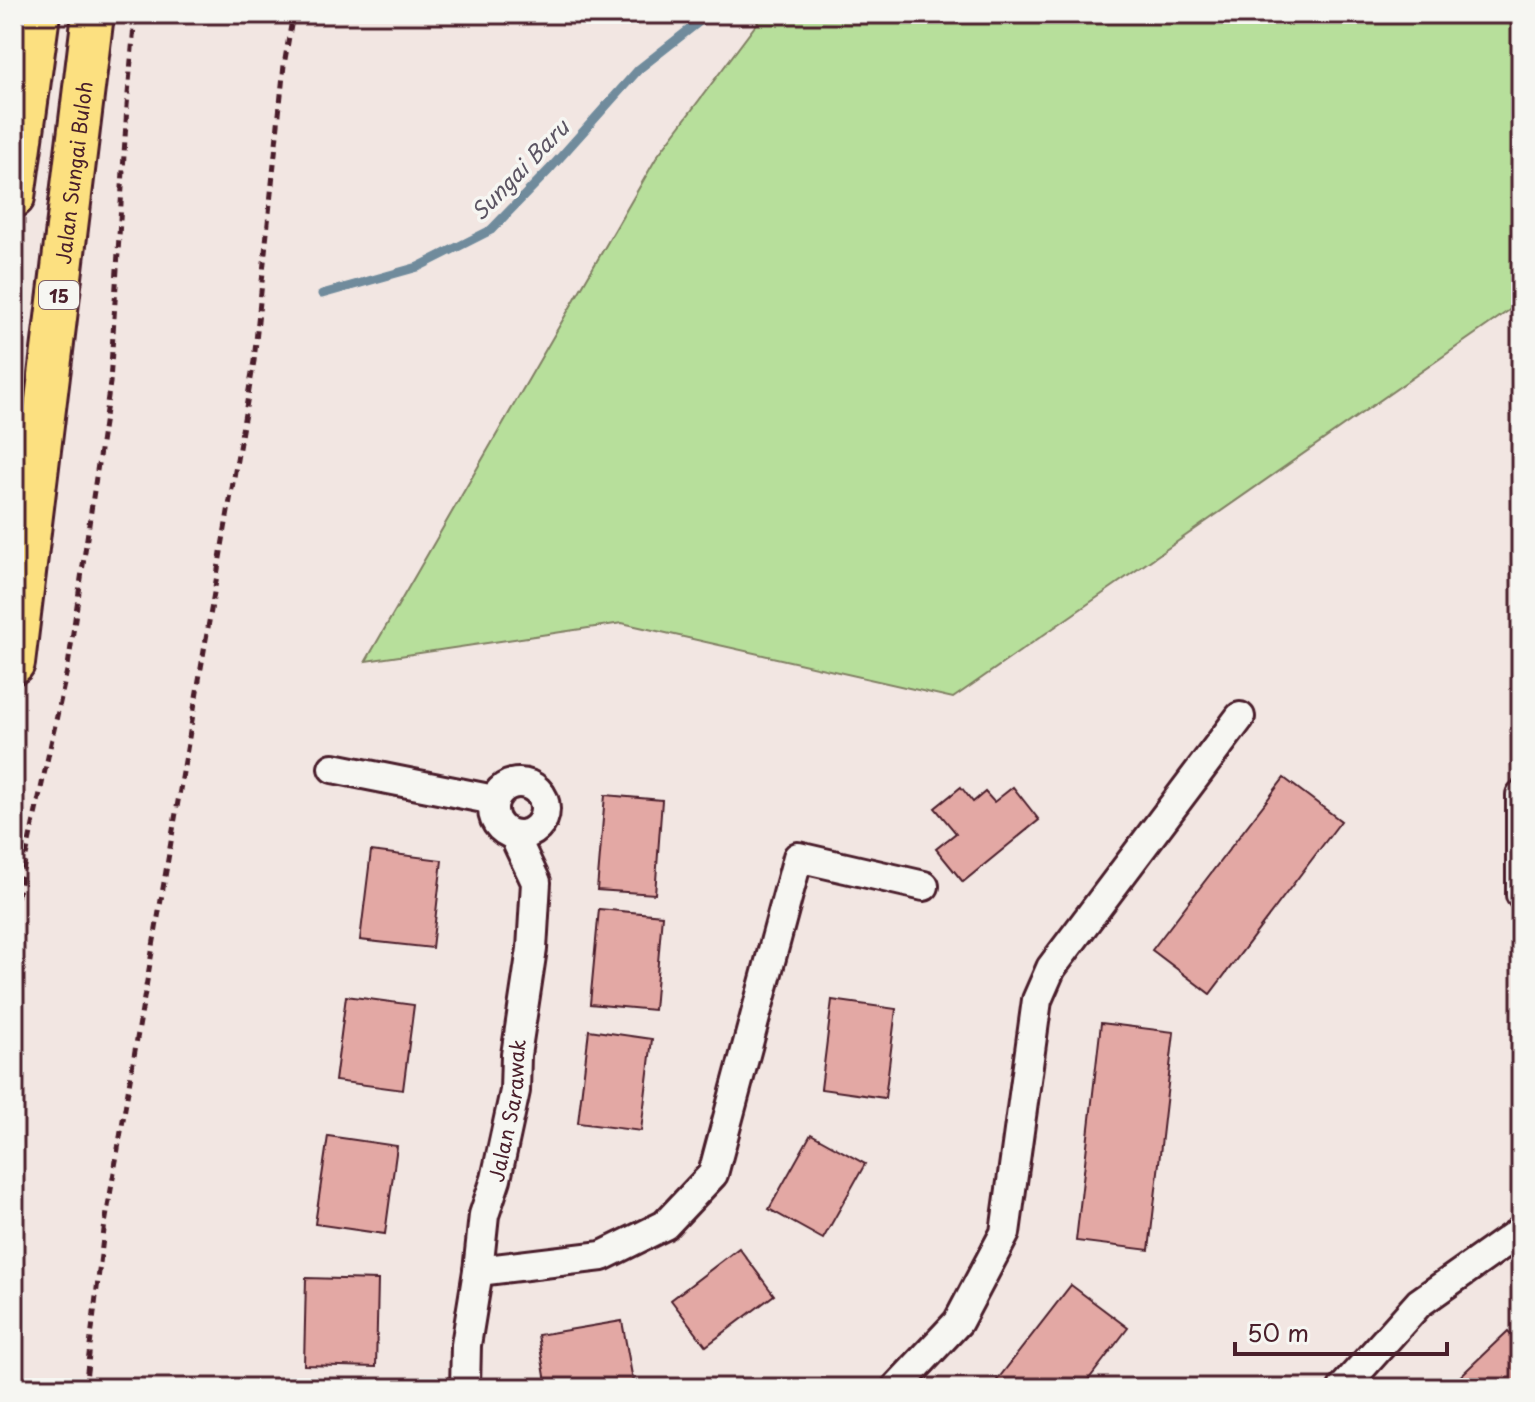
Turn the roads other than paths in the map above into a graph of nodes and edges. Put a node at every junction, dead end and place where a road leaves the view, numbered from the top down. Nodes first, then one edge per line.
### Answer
1 (39, 14) edge
2 (93, 14) edge
3 (14, 197) edge
4 (14, 663) edge
5 (1240, 717) dead end
6 (333, 768) dead end
7 (1521, 795) edge
8 (494, 800) junction
9 (519, 836) junction
10 (924, 886) dead end
11 (1521, 895) edge
12 (1521, 1231) edge
13 (478, 1271) junction
14 (465, 1388) edge
15 (896, 1388) edge
16 (1343, 1388) edge

1 - 3 highway
2 - 4 highway, Jalan Sungai Buloh / 15
5 - 15 lane
6 - 8 lane
7 - 11 lane
8 - 9 lane
8 - 9 lane
9 - 13 lane, Jalan Sarawak
10 - 13 lane
12 - 16 lane
13 - 14 lane, Jalan Sarawak

